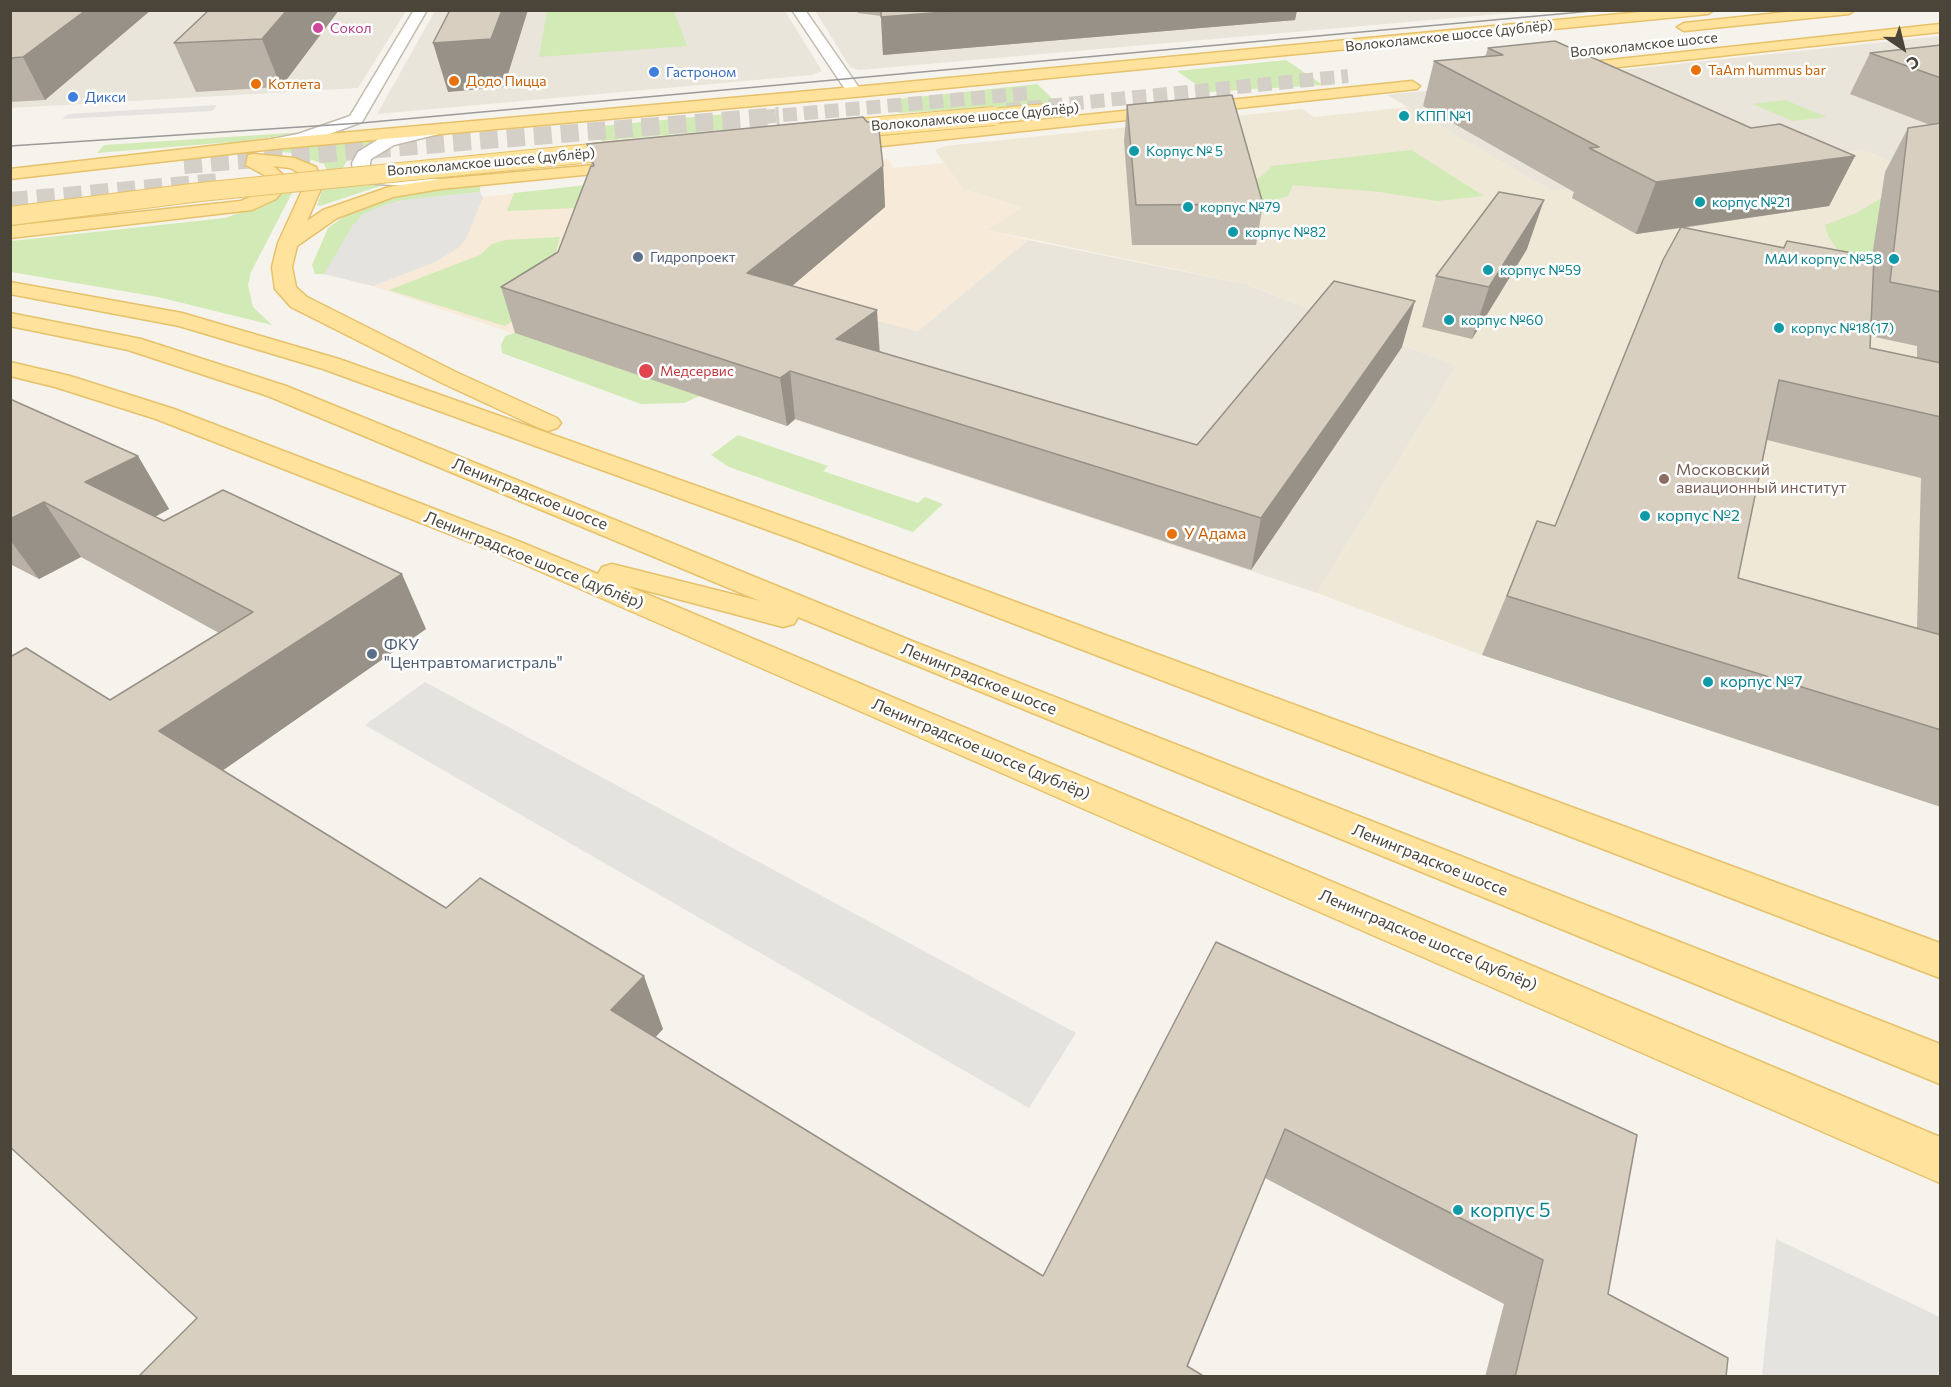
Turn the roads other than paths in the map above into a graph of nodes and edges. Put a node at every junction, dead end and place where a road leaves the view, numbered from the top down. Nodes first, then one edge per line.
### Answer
1 (421, 10) edge
2 (798, 10) edge
3 (1708, 10) edge
4 (1849, 10) edge
5 (1941, 14) edge
6 (1941, 28) edge
7 (1544, 72) edge
8 (1429, 84) dead end
9 (1412, 86) junction
10 (854, 92) junction
11 (356, 120) junction
12 (455, 128) junction
13 (412, 131) junction
14 (273, 144) junction
15 (226, 159) junction
16 (43, 170) junction
17 (10, 174) edge
18 (440, 184) junction
19 (10, 216) edge
20 (10, 232) edge
21 (288, 243) junction
22 (10, 288) edge
23 (10, 319) edge
24 (10, 371) edge
25 (37, 375) joint
26 (808, 535) junction
27 (508, 547) junction
28 (901, 648) junction
29 (1941, 961) edge
30 (1941, 1064) edge
31 (1941, 1160) edge

1 - 11 street
2 - 10 street
3 - 10 main road, Волоколамское шоссе (дублёр)
4 - 5 main road, Волоколамское шоссе
6 - 7 main road
8 - 9 main road, Волоколамское шоссе (дублёр)
9 - 9 main road, Волоколамское шоссе (дублёр), bridge
10 - 12 main road, Волоколамское шоссе (дублёр)
11 - 13 street
11 - 14 street
12 - 13 main road, Волоколамское шоссе (дублёр)
12 - 18 street
13 - 14 main road, Волоколамское шоссе (дублёр)
14 - 16 main road, Волоколамское шоссе (дублёр)
15 - 16 main road
15 - 20 main road
15 - 21 main road
16 - 17 main road
18 - 19 main road, Волоколамское шоссе (дублёр), bridge
18 - 21 main road
21 - 26 main road
22 - 26 main road
23 - 28 main road, Ленинградское шоссе
24 - 25 street
25 - 27 main road, Ленинградское шоссе (дублёр)
26 - 29 main road
27 - 28 main road
27 - 31 main road, Ленинградское шоссе (дублёр)
28 - 30 main road, Ленинградское шоссе

